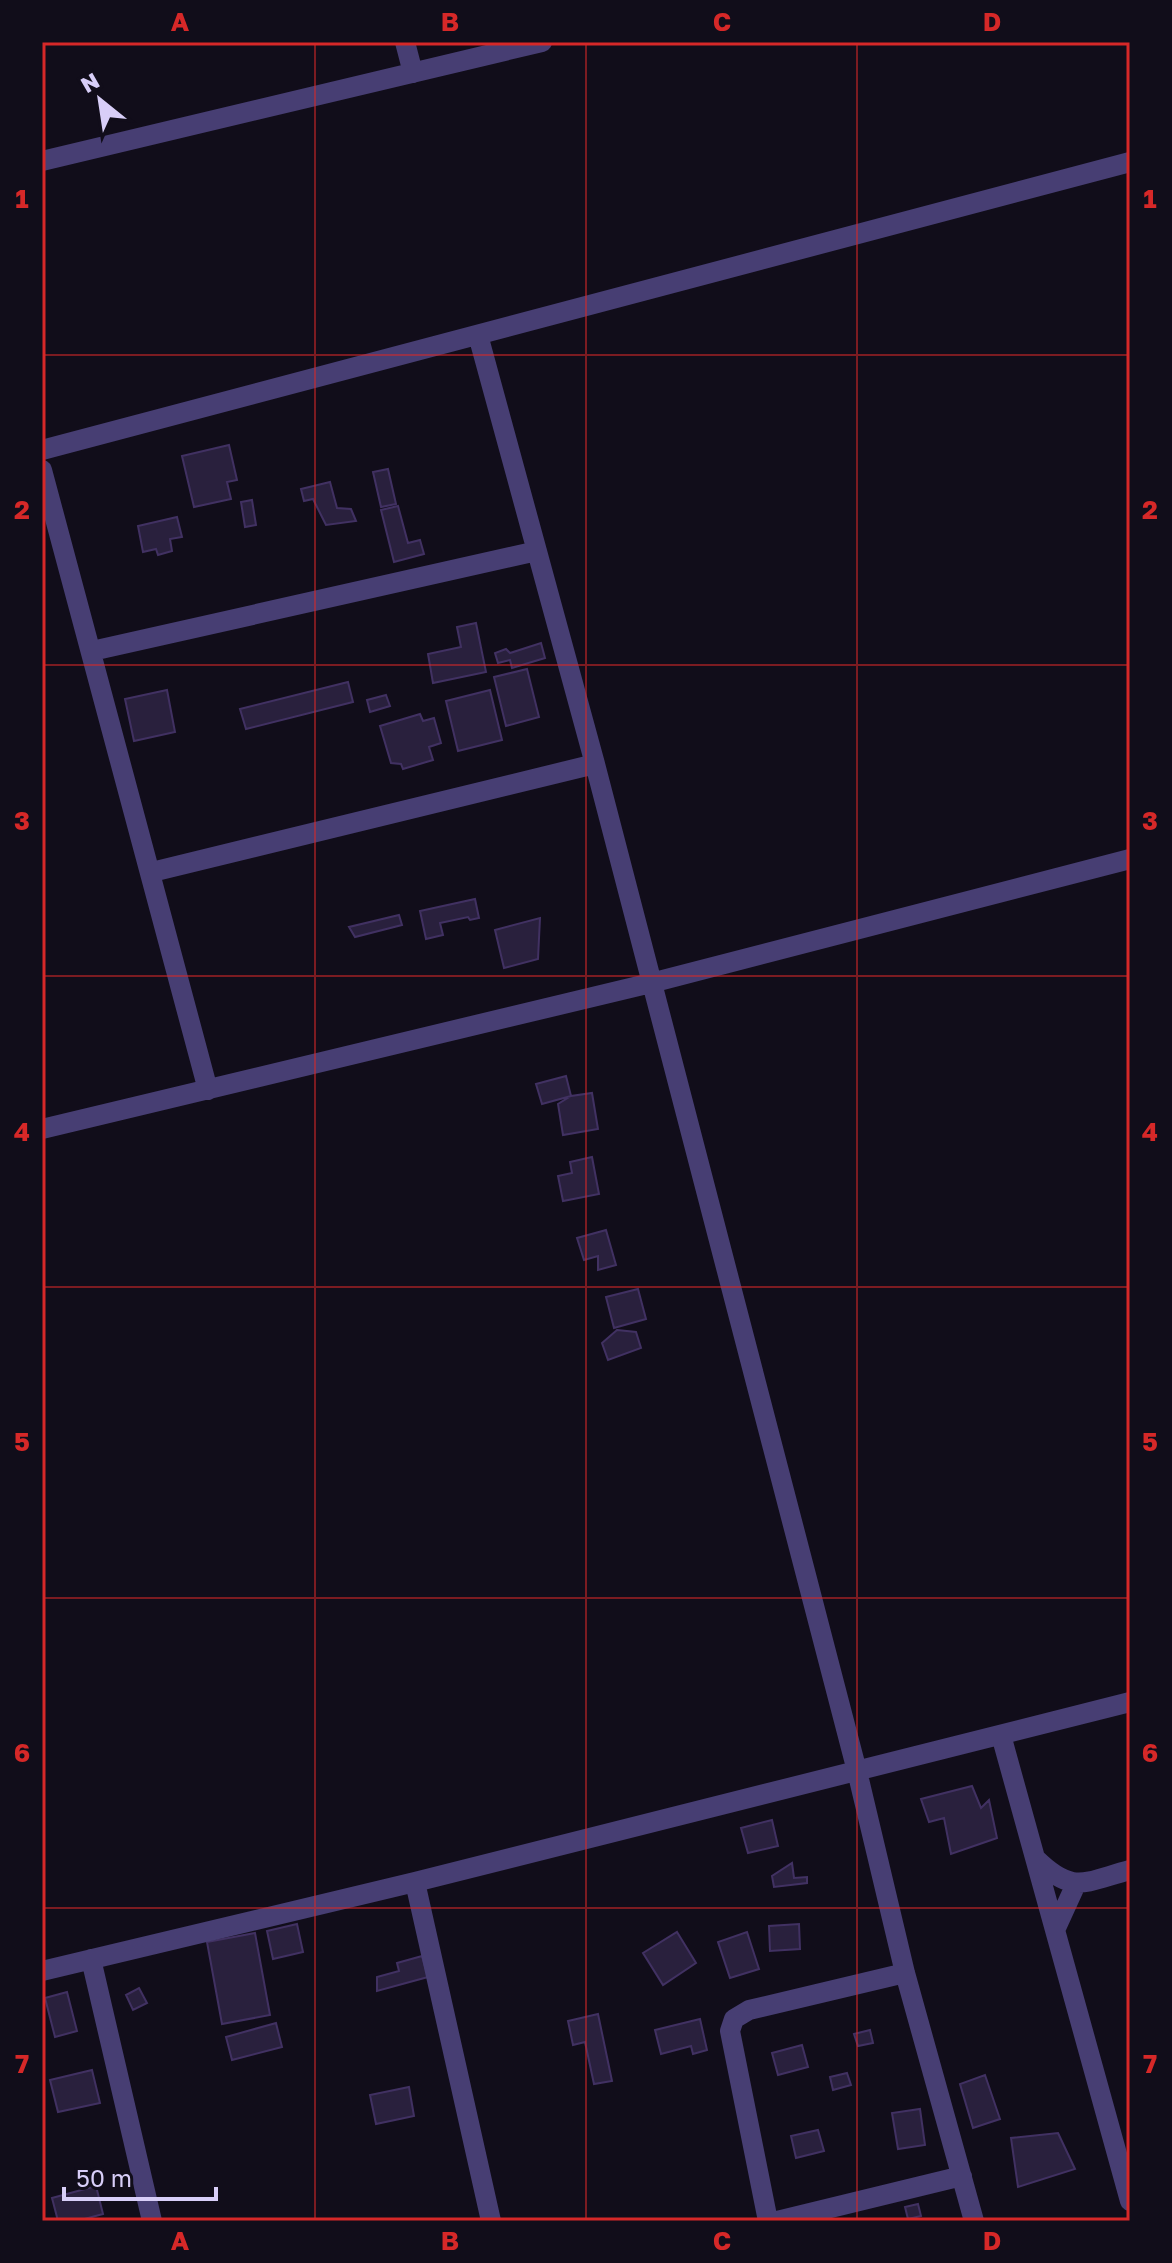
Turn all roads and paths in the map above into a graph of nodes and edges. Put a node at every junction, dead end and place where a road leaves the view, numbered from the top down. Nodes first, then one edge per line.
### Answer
1 (405, 42) edge
2 (542, 42) edge
3 (413, 73) junction
4 (42, 161) edge
5 (1130, 162) edge
6 (478, 335) junction
7 (42, 450) edge
8 (42, 470) edge
9 (537, 551) junction
10 (92, 651) junction
11 (595, 764) junction
12 (1130, 859) edge
13 (152, 872) junction
14 (651, 983) junction
15 (208, 1090) junction
16 (42, 1129) edge
17 (1130, 1702) edge
18 (1001, 1735) junction
19 (857, 1771) junction
20 (1035, 1859) junction
21 (1130, 1870) edge
22 (415, 1882) junction
23 (1076, 1884) junction
24 (1055, 1930) junction
25 (91, 1959) junction
26 (42, 1971) edge
27 (905, 1973) junction
28 (962, 2176) junction
29 (1130, 2201) edge
30 (152, 2221) edge
31 (491, 2221) edge
32 (768, 2221) edge
33 (777, 2221) edge
34 (974, 2221) edge

1 - 3 street
2 - 3 street
3 - 4 street
5 - 6 street
6 - 7 street
6 - 9 street
8 - 10 street
9 - 10 street
9 - 11 street
10 - 13 street
11 - 13 street
11 - 14 street
12 - 14 street
13 - 15 street
14 - 15 street
14 - 19 street
15 - 16 street
17 - 18 street
18 - 19 street
18 - 20 street
19 - 22 street
19 - 27 street
20 - 23 street
20 - 24 street
21 - 23 street
22 - 25 street
22 - 31 street
23 - 24 street
24 - 29 street
25 - 26 street
25 - 30 street
27 - 28 street
27 - 32 street
28 - 33 street
28 - 34 street

